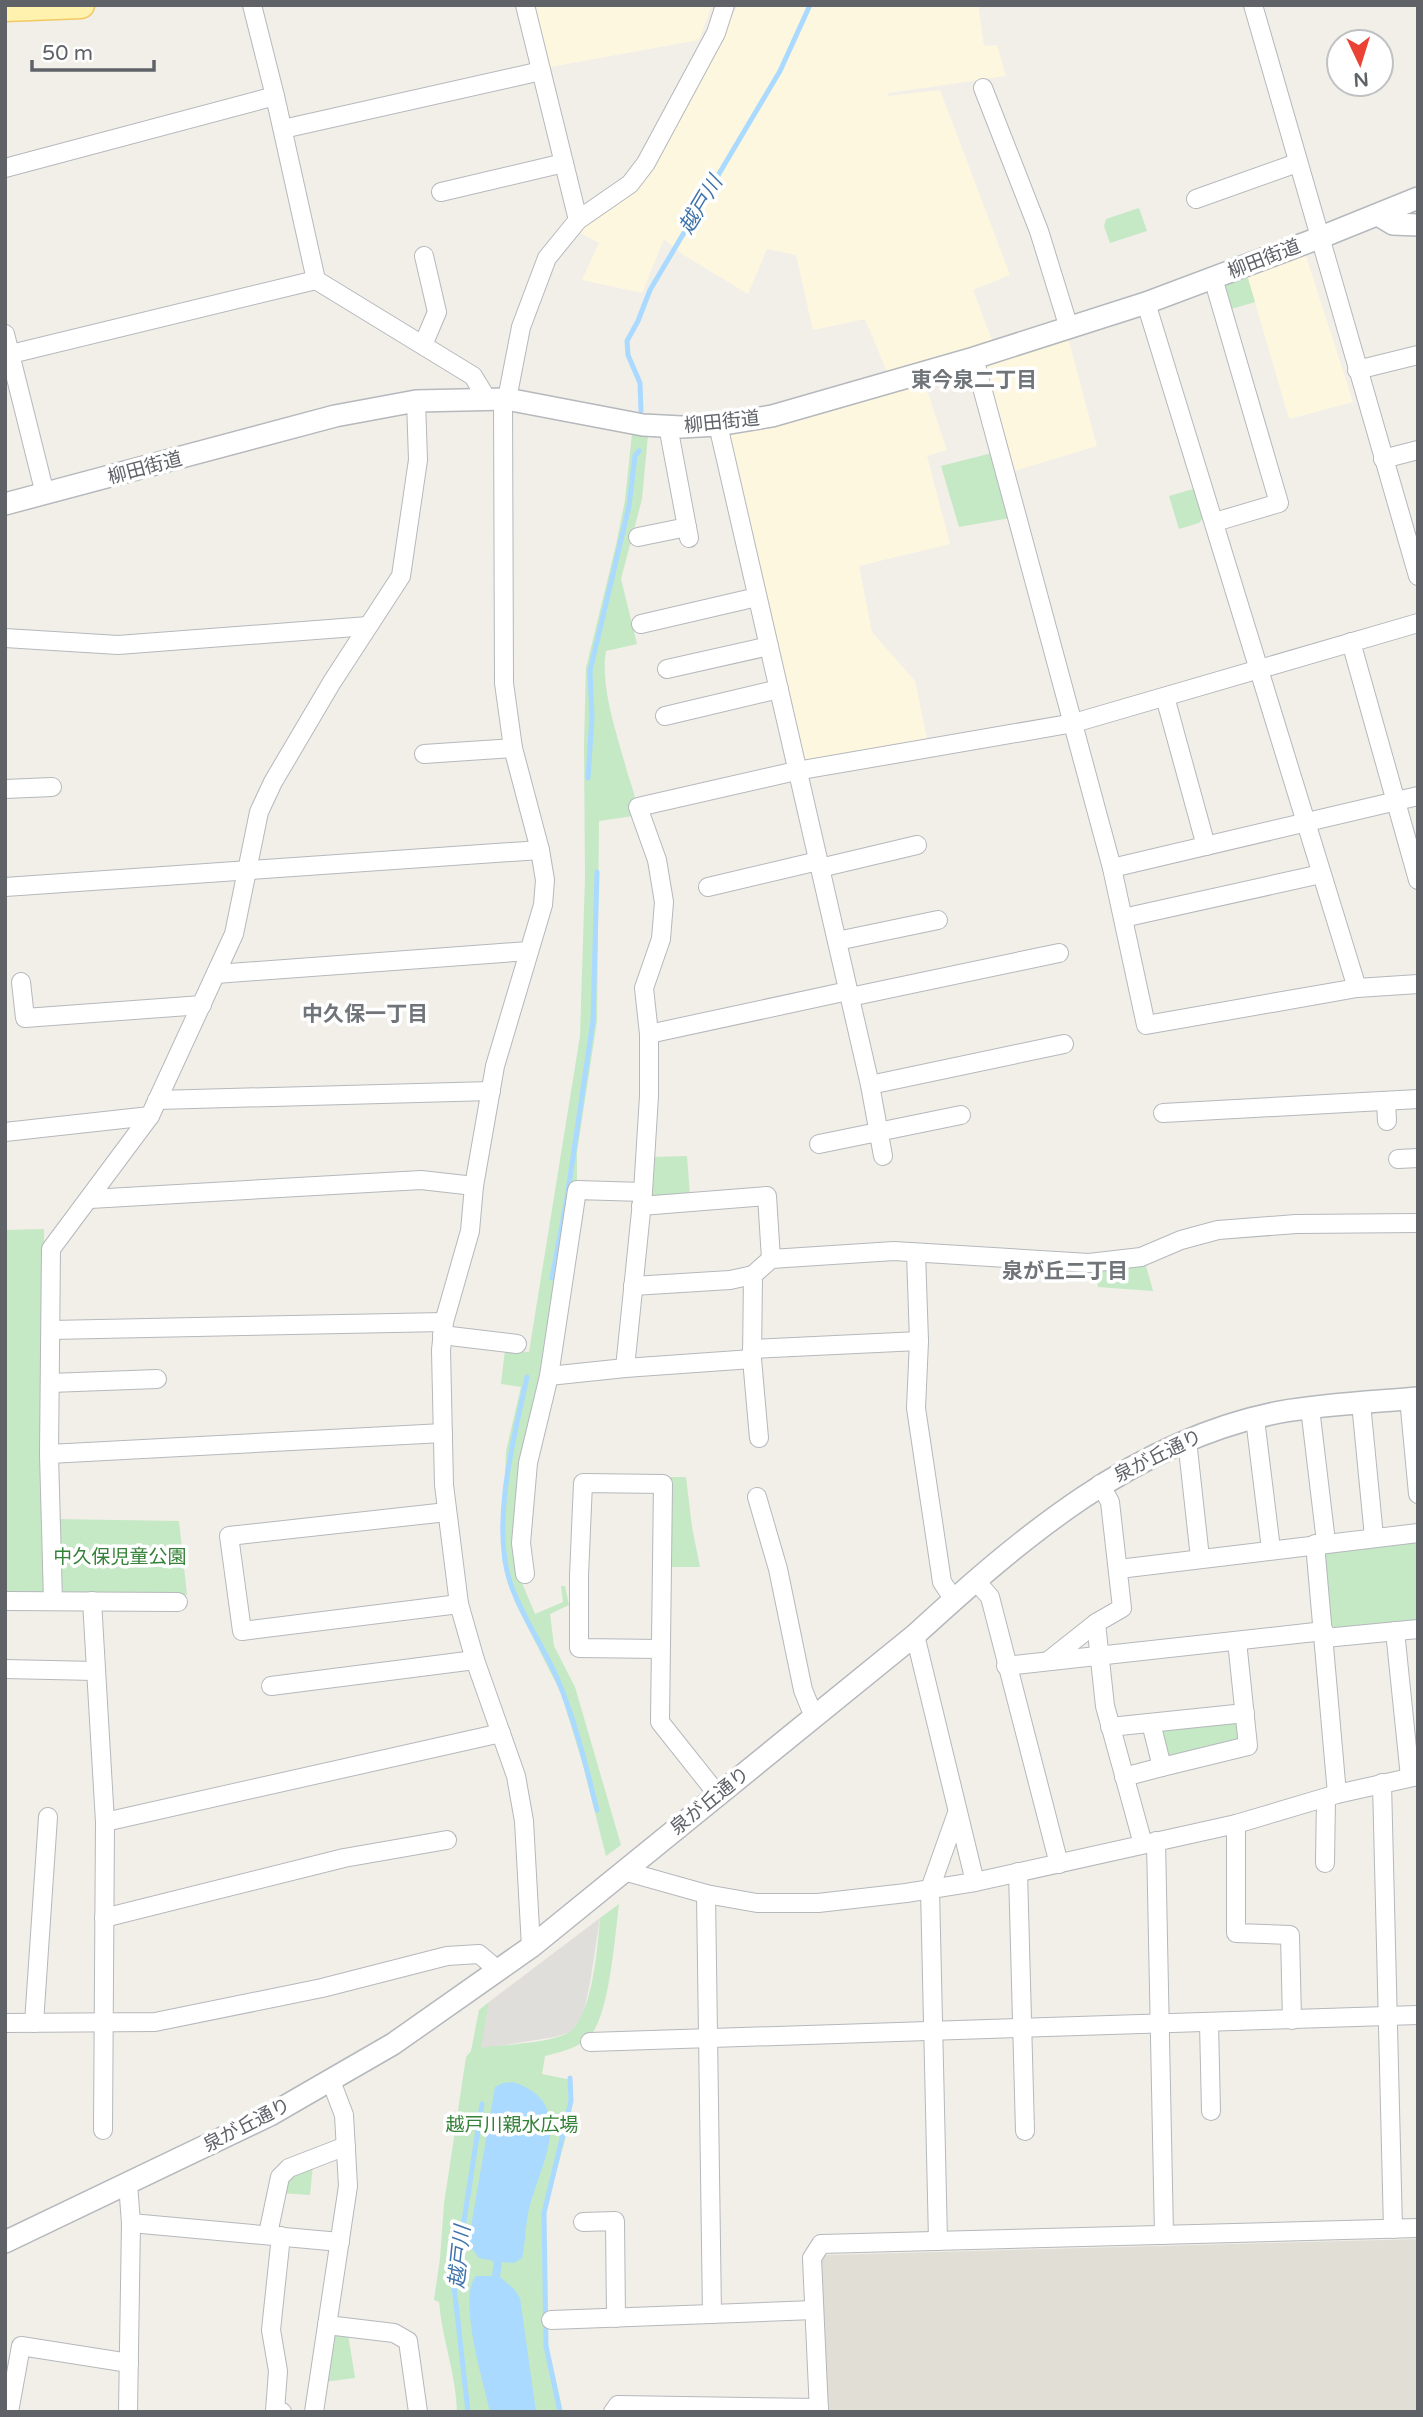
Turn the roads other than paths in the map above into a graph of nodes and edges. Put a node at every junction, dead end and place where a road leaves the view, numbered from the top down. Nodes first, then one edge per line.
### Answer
1 (81, 5) edge
2 (252, 5) edge
3 (524, 5) edge
4 (725, 5) edge
5 (1253, 5) edge
6 (5, 8) edge
7 (541, 71) junction
8 (983, 88) dead end
9 (275, 96) junction
10 (283, 129) junction
11 (564, 163) junction
12 (1297, 163) junction
13 (5, 169) edge
14 (441, 191) dead end
15 (1418, 198) edge
16 (1196, 200) dead end
17 (1378, 215) junction
18 (578, 220) junction
19 (1418, 225) edge
20 (1319, 238) junction
21 (424, 256) dead end
22 (1213, 278) junction
23 (316, 280) junction
24 (1146, 303) junction
25 (1069, 328) junction
26 (5, 334) edge
27 (423, 345) junction
28 (10, 354) junction
29 (1418, 355) edge
30 (974, 358) junction
31 (1357, 370) junction
32 (13, 396) edge
33 (499, 399) junction
34 (416, 401) junction
35 (718, 425) junction
36 (668, 426) junction
37 (1418, 450) edge
38 (1383, 459) junction
39 (45, 494) junction
40 (5, 504) edge
41 (1215, 522) junction
42 (638, 537) dead end
43 (1418, 576) edge
44 (757, 597) junction
45 (1418, 623) edge
46 (641, 624) dead end
47 (368, 626) junction
48 (5, 638) edge
49 (1351, 642) junction
50 (769, 646) junction
51 (667, 669) dead end
52 (1261, 670) junction
53 (779, 690) junction
54 (1165, 697) junction
55 (665, 716) dead end
56 (1074, 723) junction
57 (513, 748) junction
58 (424, 754) dead end
59 (796, 771) junction
60 (52, 787) dead end
61 (5, 789) edge
62 (1418, 796) edge
63 (1395, 802) junction
64 (1305, 823) junction
65 (917, 845) dead end
66 (1206, 846) junction
67 (540, 850) junction
68 (819, 864) junction
69 (1112, 868) junction
70 (246, 871) junction
71 (1321, 874) junction
72 (1418, 880) edge
73 (5, 887) edge
74 (708, 887) dead end
75 (1123, 918) junction
76 (938, 920) dead end
77 (837, 941) junction
78 (529, 951) junction
79 (1059, 953) dead end
80 (216, 974) junction
81 (21, 982) dead end
82 (1418, 984) edge
83 (1357, 988) junction
84 (849, 994) junction
85 (202, 1005) junction
86 (649, 1034) junction
87 (1064, 1044) dead end
88 (870, 1085) junction
89 (491, 1091) junction
90 (1418, 1099) edge
91 (1386, 1101) junction
92 (154, 1108) junction
93 (1163, 1113) dead end
94 (961, 1115) dead end
95 (1387, 1121) dead end
96 (5, 1132) edge
97 (880, 1132) junction
98 (819, 1144) dead end
99 (883, 1156) dead end
100 (1418, 1158) edge
101 (1398, 1159) dead end
102 (474, 1186) junction
103 (90, 1199) junction
104 (642, 1199) junction
105 (1418, 1223) edge
106 (916, 1253) junction
107 (771, 1259) junction
108 (753, 1275) junction
109 (633, 1286) junction
110 (443, 1328) junction
111 (51, 1330) junction
112 (919, 1341) junction
113 (517, 1344) dead end
114 (752, 1354) junction
115 (625, 1367) junction
116 (549, 1376) junction
117 (157, 1379) dead end
118 (50, 1383) junction
119 (1413, 1398) edge
120 (1361, 1403) junction
121 (1310, 1408) junction
122 (1255, 1419) junction
123 (443, 1433) junction
124 (759, 1438) dead end
125 (1186, 1440) junction
126 (49, 1454) junction
127 (1100, 1484) junction
128 (1418, 1494) edge
129 (757, 1497) dead end
130 (447, 1512) junction
131 (1418, 1533) edge
132 (1374, 1537) junction
133 (1320, 1543) junction
134 (1271, 1549) junction
135 (1200, 1558) junction
136 (1119, 1569) junction
137 (525, 1574) dead end
138 (976, 1581) junction
139 (954, 1600) junction
140 (5, 1601) edge
141 (53, 1601) junction
142 (92, 1601) junction
143 (178, 1602) dead end
144 (458, 1604) junction
145 (1096, 1623) junction
146 (1418, 1629) edge
147 (1395, 1631) junction
148 (915, 1635) junction
149 (1324, 1635) junction
150 (1237, 1640) junction
151 (661, 1648) junction
152 (1099, 1656) junction
153 (475, 1660) junction
154 (1048, 1661) junction
155 (1006, 1666) junction
156 (5, 1669) edge
157 (95, 1671) junction
158 (271, 1686) dead end
159 (1245, 1713) junction
160 (814, 1717) junction
161 (1152, 1723) junction
162 (1110, 1727) junction
163 (501, 1733) junction
164 (1162, 1768) junction
165 (1125, 1777) junction
166 (1414, 1777) edge
167 (1382, 1783) junction
168 (718, 1795) junction
169 (1331, 1796) junction
170 (957, 1813) junction
171 (48, 1817) dead end
172 (105, 1822) junction
173 (1236, 1824) junction
174 (447, 1840) dead end
175 (1150, 1843) junction
176 (1325, 1863) dead end
177 (1059, 1864) junction
178 (624, 1871) junction
179 (1018, 1872) junction
180 (975, 1882) junction
181 (930, 1889) junction
182 (706, 1894) junction
183 (104, 1918) junction
184 (531, 1947) junction
185 (499, 1971) junction
186 (1418, 2015) edge
187 (1387, 2017) junction
188 (1292, 2020) junction
189 (5, 2023) edge
190 (34, 2023) junction
191 (103, 2023) junction
192 (1209, 2023) junction
193 (1160, 2025) junction
194 (1022, 2029) junction
195 (932, 2033) junction
196 (706, 2038) junction
197 (590, 2042) dead end
198 (331, 2081) junction
199 (1211, 2111) dead end
200 (103, 2130) dead end
201 (1025, 2130) dead end
202 (346, 2146) junction
203 (128, 2184) junction
204 (583, 2222) dead end
205 (131, 2223) junction
206 (1418, 2228) edge
207 (1393, 2229) junction
208 (275, 2235) junction
209 (1164, 2235) junction
210 (938, 2241) junction
211 (5, 2242) edge
212 (340, 2242) junction
213 (814, 2310) junction
214 (712, 2314) junction
215 (616, 2318) junction
216 (551, 2320) dead end
217 (327, 2325) junction
218 (129, 2363) junction
219 (819, 2410) edge
220 (9, 2412) edge
221 (128, 2412) edge
222 (282, 2412) edge
223 (314, 2412) edge
224 (418, 2412) edge
225 (613, 2412) edge

1 - 6 main road
2 - 9 street
3 - 7 street
4 - 18 street
5 - 12 street
7 - 10 street
7 - 11 street
8 - 25 street
9 - 10 street
9 - 13 street
10 - 23 street
11 - 14 street
11 - 18 street
12 - 16 street
12 - 20 street
15 - 17 street, 柳田街道
17 - 19 street
17 - 20 street, 柳田街道
18 - 33 street
20 - 22 street, 柳田街道
20 - 31 street
21 - 27 street
22 - 24 street, 柳田街道
22 - 41 street
23 - 27 street
23 - 28 street
24 - 25 street, 柳田街道
24 - 41 street
25 - 30 street, 柳田街道
26 - 28 street
27 - 33 street
28 - 32 street
29 - 31 street
30 - 35 street, 柳田街道
30 - 56 street
31 - 38 street
32 - 39 street
33 - 34 street, 柳田街道
33 - 36 street, 柳田街道
33 - 57 street
34 - 39 street, 柳田街道
34 - 47 street
35 - 36 street, 柳田街道
35 - 44 street
36 - 42 street
37 - 38 street
38 - 43 street
39 - 40 street, 柳田街道
41 - 52 street
44 - 46 street
44 - 50 street
45 - 49 street
47 - 48 street
47 - 70 street
49 - 52 street
49 - 63 street
50 - 51 street
50 - 53 street
52 - 54 street
52 - 64 street
53 - 55 street
53 - 59 street
54 - 56 street
54 - 66 street
56 - 59 street
56 - 69 street
57 - 58 street
57 - 67 street
59 - 68 street
59 - 86 street
60 - 61 street
62 - 63 street
63 - 64 street
63 - 72 street
64 - 66 street
64 - 71 street
65 - 68 street
66 - 69 street
67 - 70 street
67 - 78 street
68 - 74 street
68 - 77 street
69 - 75 street
70 - 73 street
70 - 80 street
71 - 75 street
71 - 83 street
75 - 83 street
76 - 77 street
77 - 84 street
78 - 80 street
78 - 89 street
79 - 84 street
80 - 85 street
81 - 85 street
82 - 83 street
84 - 86 street
84 - 88 street
85 - 92 street
86 - 104 street
87 - 88 street
88 - 97 street
89 - 92 street
89 - 102 street
90 - 91 street
91 - 93 street
91 - 95 street
92 - 96 street
92 - 103 street
94 - 97 street
97 - 98 street
97 - 99 street
100 - 101 street
102 - 103 street
102 - 110 street
103 - 111 street
104 - 107 street
104 - 109 street
104 - 116 street
105 - 106 street
106 - 107 street
106 - 112 street
107 - 108 street
108 - 109 street
108 - 114 street
109 - 115 street
110 - 111 street
110 - 113 street
110 - 123 street
111 - 118 street
112 - 114 street
112 - 139 street
114 - 115 street
114 - 124 street
115 - 116 street
116 - 137 street
117 - 118 street
118 - 126 street
119 - 120 street, 泉が丘通り
119 - 128 street
120 - 121 street, 泉が丘通り
120 - 132 street
121 - 122 street, 泉が丘通り
121 - 133 street
122 - 125 street, 泉が丘通り
122 - 134 street
123 - 126 street
123 - 130 street
125 - 127 street, 泉が丘通り
125 - 135 street
126 - 141 street
127 - 136 street
127 - 138 street, 泉が丘通り
129 - 160 street
130 - 144 street
130 - 144 street
131 - 132 street
132 - 133 street
133 - 134 street
133 - 149 street
134 - 135 street
135 - 136 street
136 - 145 street
138 - 139 street, 泉が丘通り
138 - 155 street
139 - 148 street, 泉が丘通り
140 - 141 street
141 - 142 street
142 - 143 street
142 - 157 street
144 - 153 street
145 - 152 street
145 - 154 street
146 - 147 street
147 - 149 street
147 - 166 street
148 - 160 street, 泉が丘通り
148 - 170 street
149 - 150 street
149 - 169 street
150 - 152 street
150 - 159 street
151 - 151 street
151 - 168 street
152 - 154 street
152 - 162 street
153 - 158 street
153 - 163 street
154 - 155 street
155 - 177 street
156 - 157 street
157 - 172 street
159 - 161 street
159 - 164 street
160 - 168 street, 泉が丘通り
161 - 162 street
161 - 164 street
162 - 165 street
163 - 172 street
163 - 184 street
164 - 165 street
165 - 175 street
166 - 167 street
167 - 169 street
167 - 187 street
168 - 178 street, 泉が丘通り
169 - 173 street
169 - 176 street
170 - 180 street
170 - 181 street
171 - 190 street
172 - 183 street
173 - 175 street
173 - 188 street
174 - 183 street
175 - 177 street
175 - 193 street
177 - 179 street
178 - 182 street
178 - 184 street, 泉が丘通り
179 - 180 street
179 - 194 street
180 - 181 street
181 - 182 street
181 - 195 street
182 - 196 street
183 - 191 street
184 - 185 street, 泉が丘通り
185 - 191 street
185 - 198 street, 泉が丘通り
186 - 187 street
187 - 188 street
187 - 207 street
188 - 192 street
189 - 190 street
190 - 191 street
191 - 200 street
192 - 193 street
192 - 199 street
193 - 194 street
193 - 209 street
194 - 195 street
194 - 201 street
195 - 196 street
195 - 210 street
196 - 197 street
196 - 214 street
198 - 202 street
198 - 203 street, 泉が丘通り
202 - 208 street
202 - 212 street
203 - 205 street
203 - 211 street, 泉が丘通り
204 - 215 street
205 - 208 street
205 - 218 street
206 - 207 street
207 - 209 street
208 - 212 street
208 - 222 street
209 - 210 street
210 - 213 street
212 - 217 street
213 - 214 street
213 - 219 street
214 - 215 street
215 - 216 street
217 - 223 street
217 - 224 street
218 - 220 street
218 - 221 street
219 - 225 street

